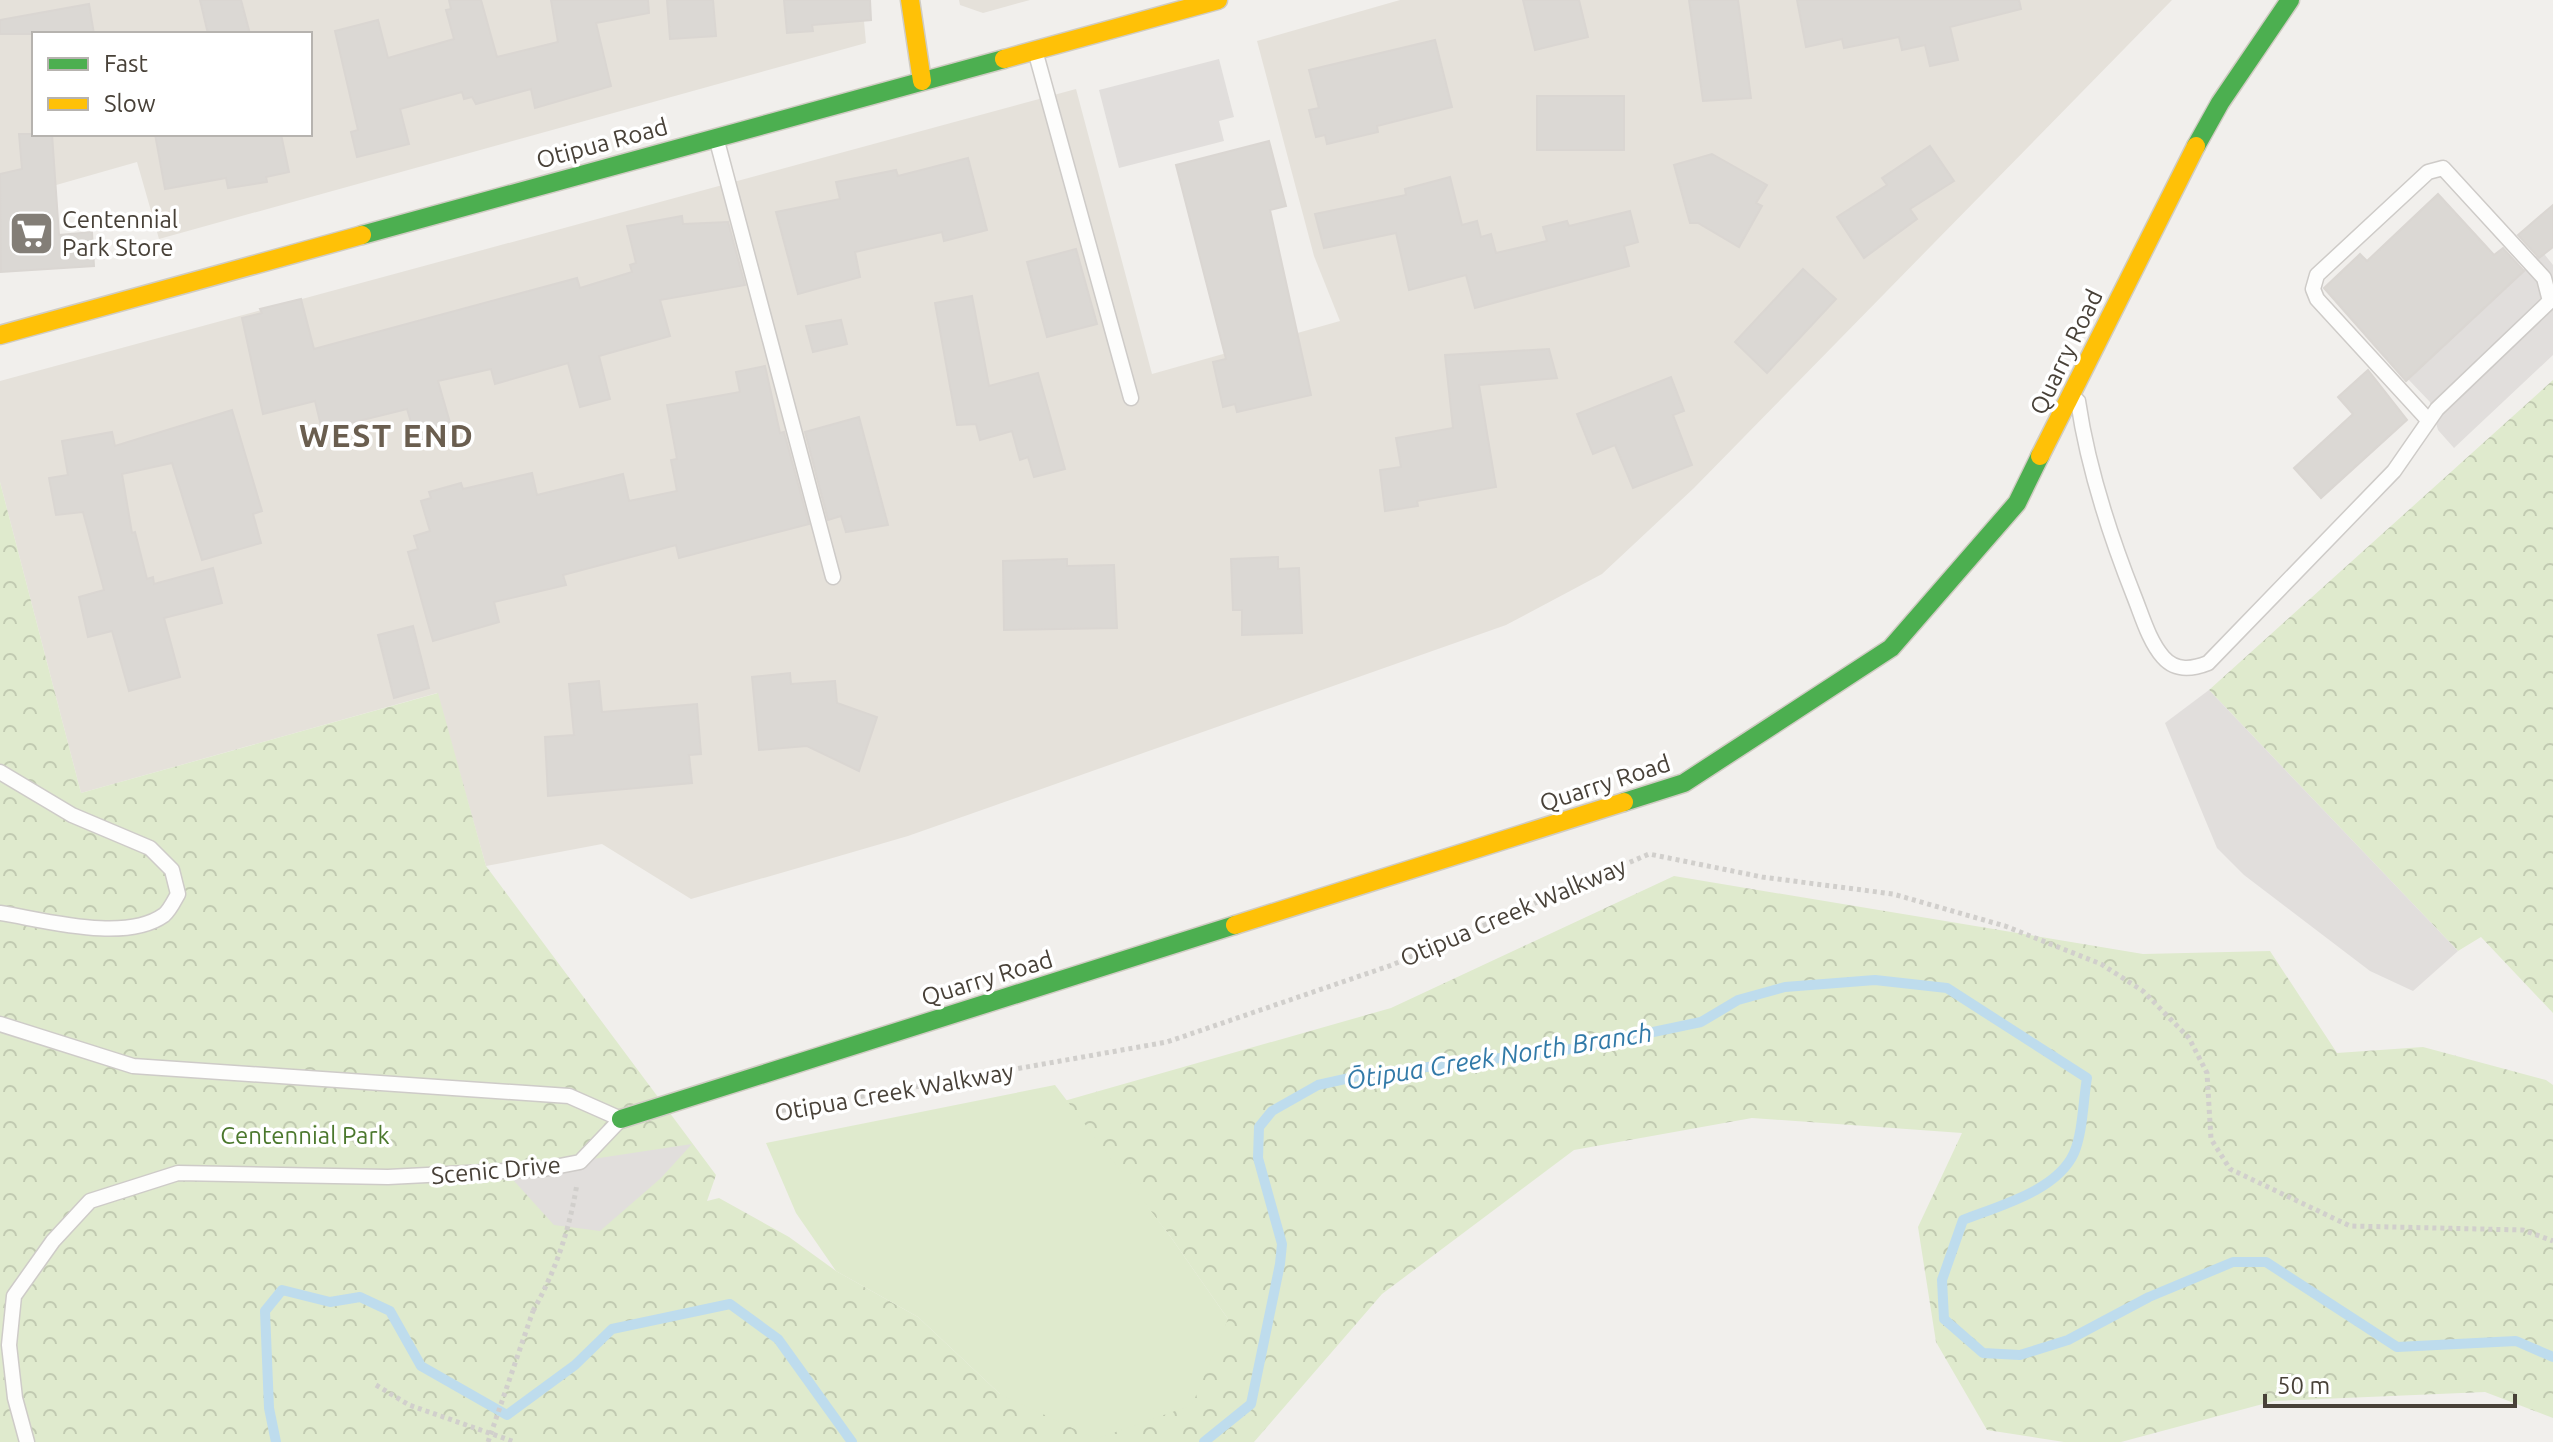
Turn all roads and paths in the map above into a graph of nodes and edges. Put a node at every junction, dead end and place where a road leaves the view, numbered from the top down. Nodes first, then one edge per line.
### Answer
1 (910, 0) edge
2 (1218, 0) edge
3 (2290, 0) edge
4 (1035, 49) junction
5 (922, 81) junction
6 (715, 137) junction
7 (0, 335) edge
8 (2076, 387) junction
9 (1131, 398) dead end
10 (2428, 420) junction
11 (833, 577) dead end
12 (0, 772) edge
13 (0, 913) edge
14 (0, 1024) edge
15 (769, 1113) dead end
16 (621, 1119) junction
17 (580, 1162) junction
18 (2553, 1241) edge
19 (376, 1385) dead end
20 (27, 1442) edge
21 (488, 1442) edge
22 (515, 1442) edge

1 - 5 street
2 - 4 street, Otipua Road
3 - 8 street, Quarry Road
4 - 5 street, Otipua Road
4 - 9 lane
5 - 6 street, Otipua Road
6 - 7 street, Otipua Road
6 - 11 lane
8 - 10 lane
8 - 16 street, Quarry Road
10 - 10 lane
12 - 13 lane
14 - 16 lane
15 - 18 path, Otipua Creek Walkway
16 - 17 lane, Scenic Drive
17 - 20 lane, Scenic Drive
17 - 21 path, bridge
19 - 22 path

